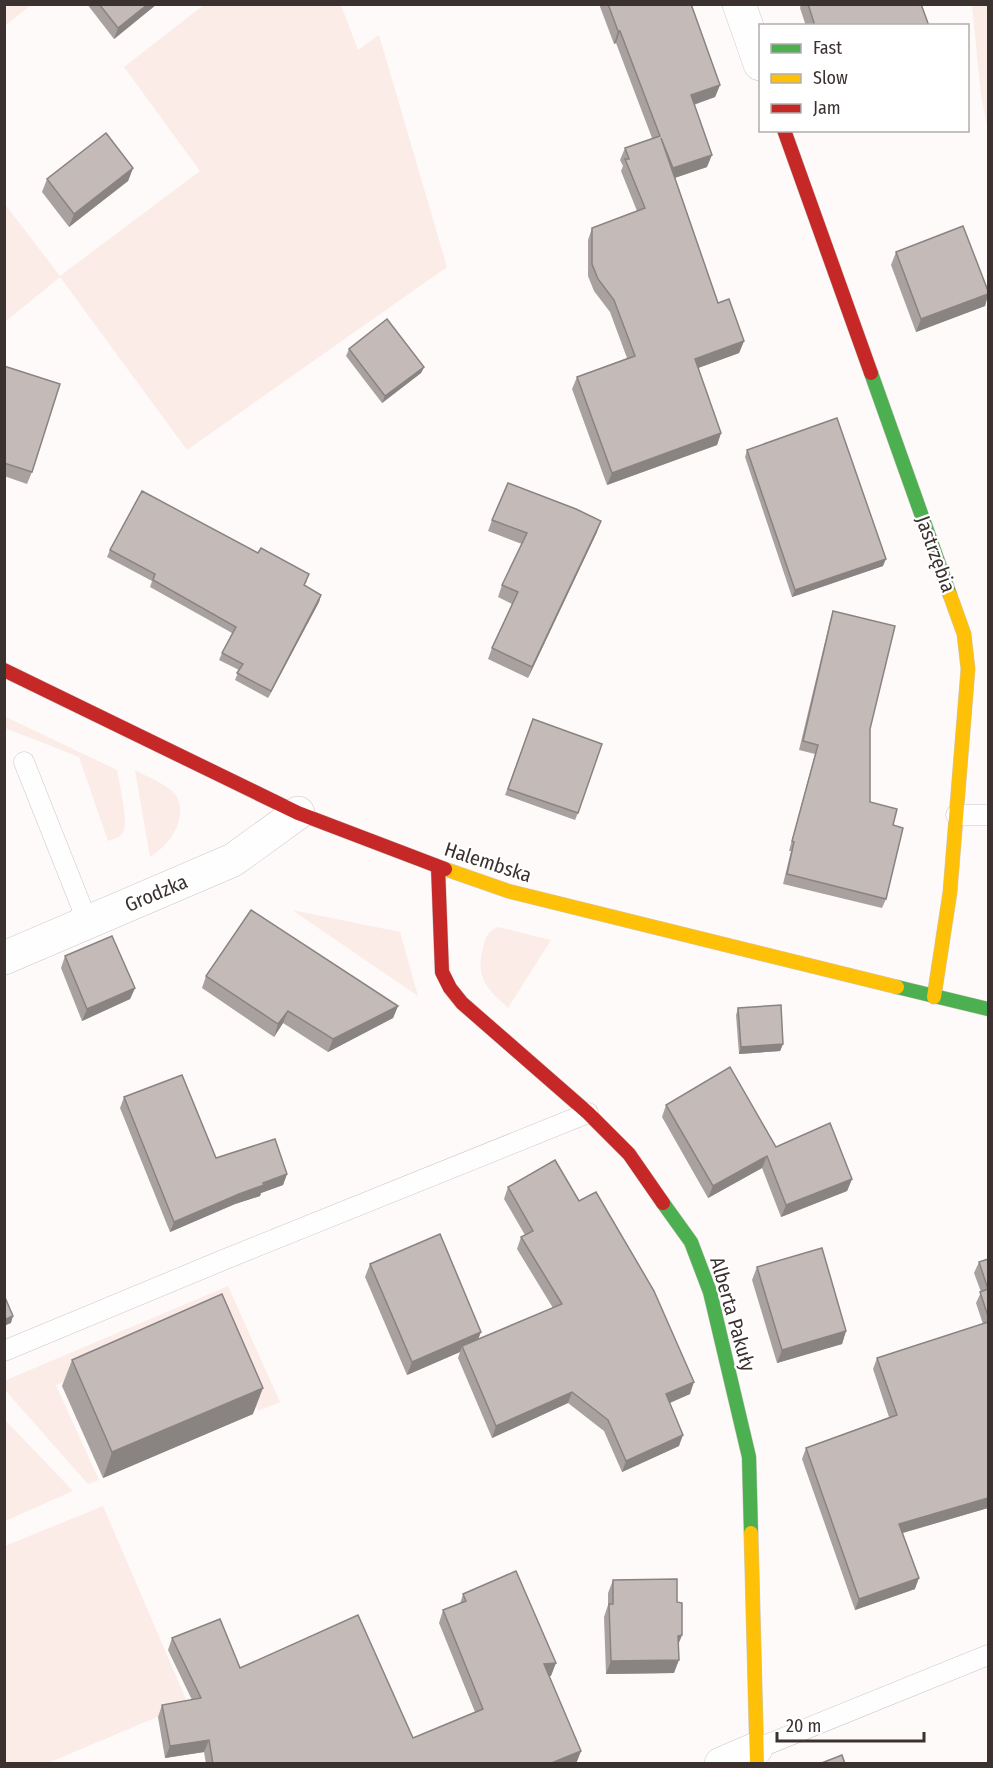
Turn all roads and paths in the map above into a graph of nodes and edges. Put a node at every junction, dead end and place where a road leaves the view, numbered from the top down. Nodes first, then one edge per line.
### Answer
1 (739, 4) edge
2 (759, 61) edge
3 (785, 132) edge
4 (4, 670) edge
5 (24, 762) dead end
6 (298, 813) junction
7 (957, 815) junction
8 (988, 815) edge
9 (438, 867) junction
10 (88, 922) junction
11 (4, 957) edge
12 (934, 997) junction
13 (988, 1009) edge
14 (588, 1113) junction
15 (4, 1351) edge
16 (988, 1655) edge
17 (757, 1756) edge
18 (721, 1764) edge

1 - 2 street
3 - 7 street, Jastrzębia
4 - 6 street, Halembska
5 - 10 lane
6 - 9 street, Halembska
6 - 10 street, Grodzka
7 - 8 lane
7 - 12 street, Jastrzębia
9 - 12 street, Halembska
9 - 14 street, Alberta Pakuły
10 - 11 street, Grodzka
12 - 13 street, Halembska
14 - 15 lane
14 - 17 street, Alberta Pakuły
16 - 17 lane
17 - 18 street

